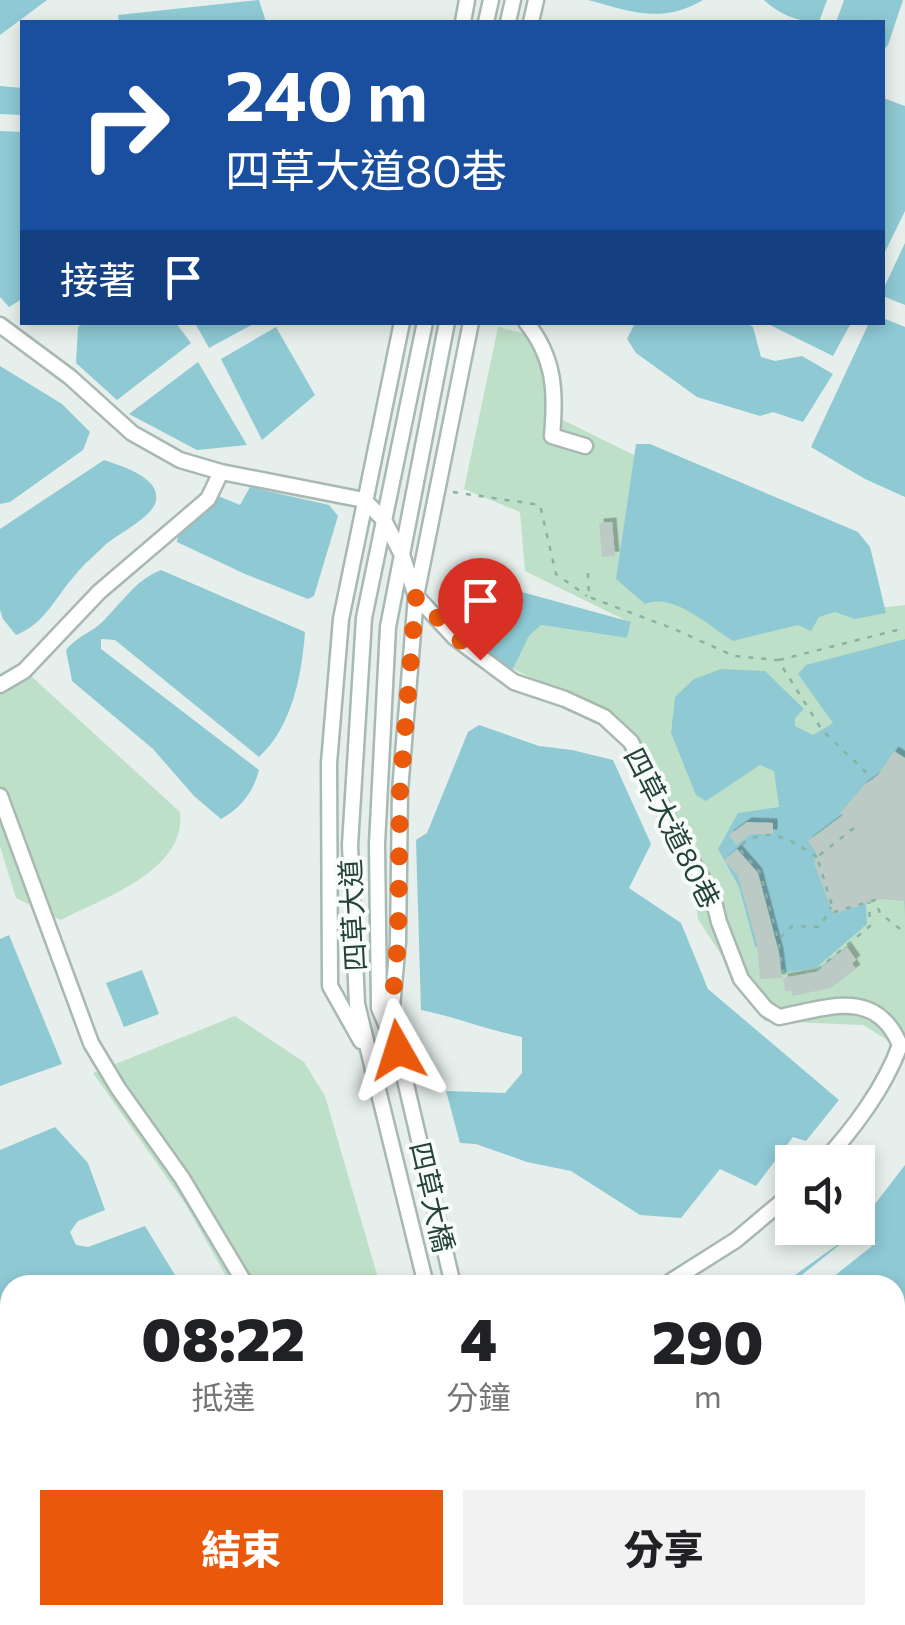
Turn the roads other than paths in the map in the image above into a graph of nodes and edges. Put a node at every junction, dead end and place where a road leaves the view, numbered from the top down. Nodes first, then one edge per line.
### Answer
1 (0, 325) edge
2 (401, 325) edge
3 (424, 325) edge
4 (446, 325) edge
5 (470, 325) edge
6 (528, 325) edge
7 (585, 446) dead end
8 (222, 472) junction
9 (364, 500) junction
10 (384, 520) junction
11 (402, 555) junction
12 (416, 596) junction
13 (0, 686) edge
14 (0, 796) edge
15 (902, 1042) edge
16 (398, 1050) junction
17 (371, 1058) junction
18 (839, 1145) edge
19 (775, 1208) edge
20 (240, 1275) edge
21 (424, 1275) edge
22 (452, 1275) edge
23 (681, 1275) edge

1 - 8 street
2 - 9 street, 四草大道
3 - 10 street, 四草大道
4 - 11 street, 四草大道
5 - 12 street, 四草大道
6 - 7 street
8 - 9 street
8 - 13 street
9 - 10 street, 四草大道80巷
9 - 17 street, 四草大道
10 - 11 street, 四草大道80巷
10 - 17 street, 四草大道
11 - 12 street, 四草大道80巷
11 - 16 street, 四草大道
12 - 15 street, 四草大道80巷
12 - 16 street, 四草大道
14 - 20 street
15 - 18 street, 四草大道80巷
16 - 22 street, 四草大橋
17 - 21 street, 四草大橋
19 - 23 street

